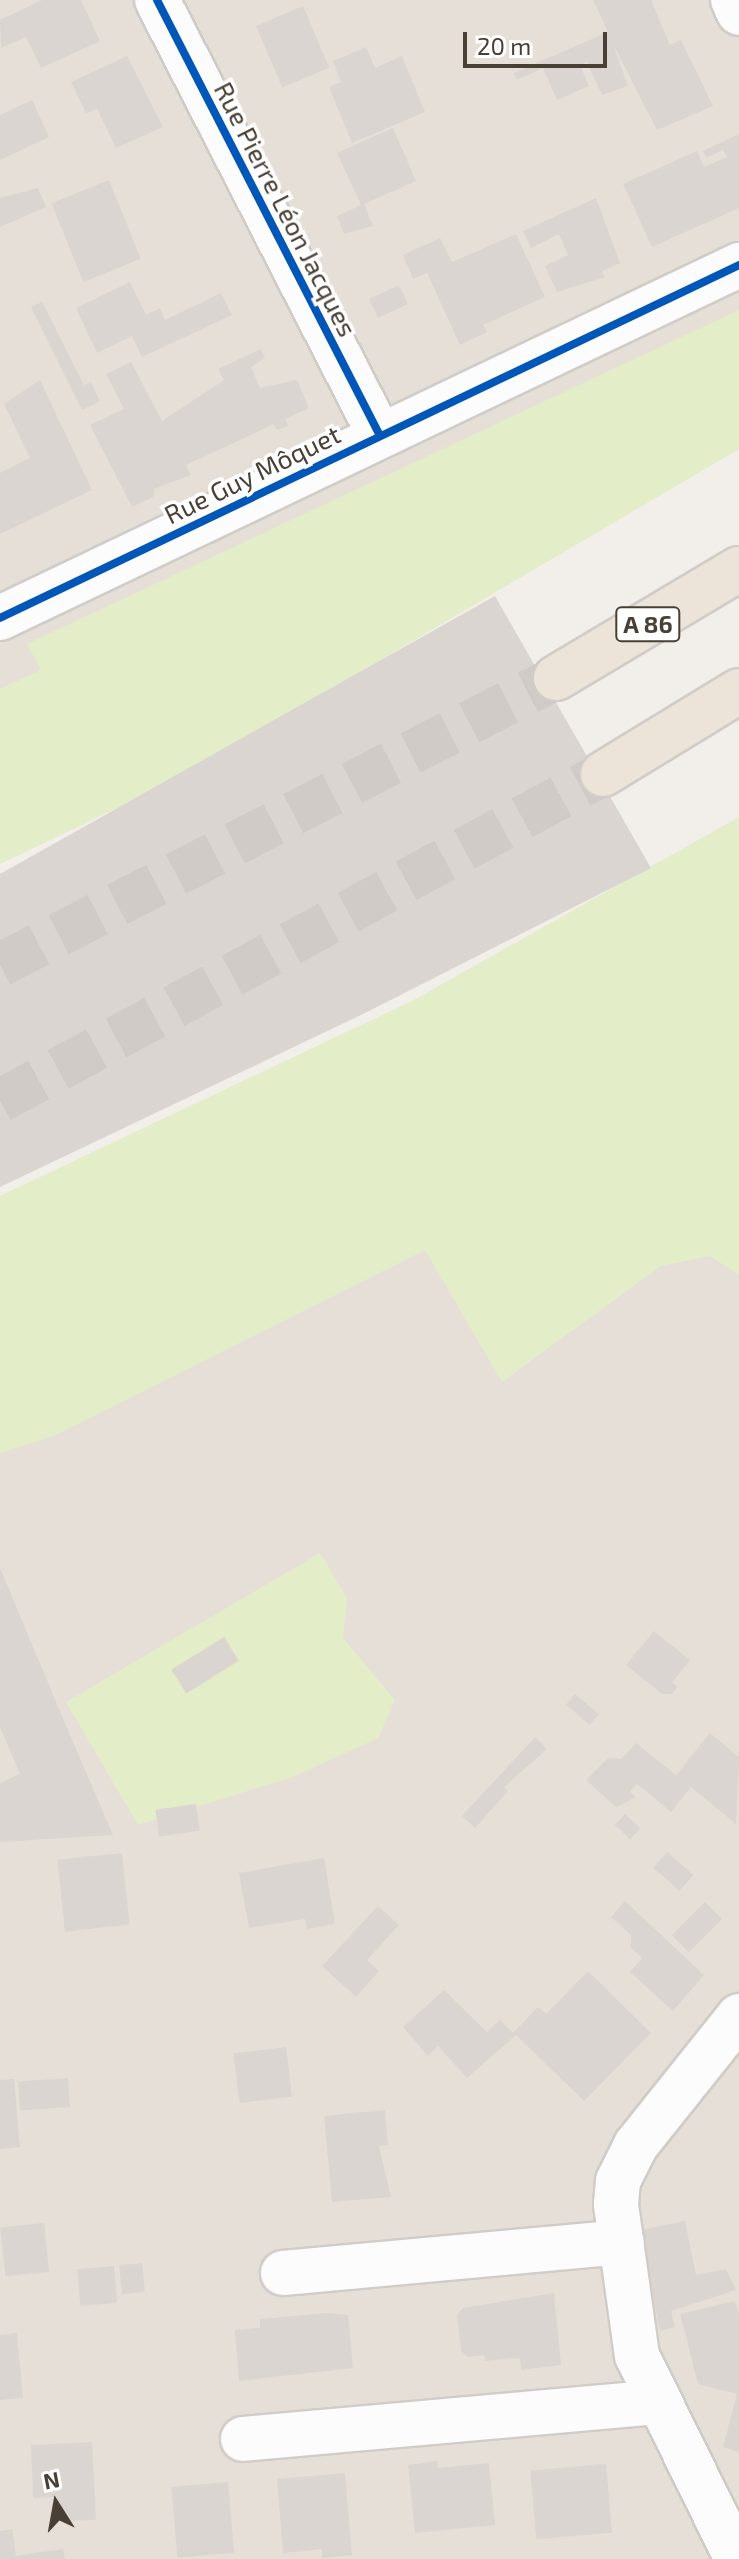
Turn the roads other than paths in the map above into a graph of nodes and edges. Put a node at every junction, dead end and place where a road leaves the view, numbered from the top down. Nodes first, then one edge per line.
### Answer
1 (157, 0) edge
2 (733, 0) edge
3 (739, 13) edge
4 (739, 265) edge
5 (380, 435) junction
6 (739, 569) edge
7 (0, 618) edge
8 (556, 678) tunnel mouth
9 (739, 691) edge
10 (603, 774) tunnel mouth
11 (739, 2016) edge
12 (622, 2242) junction
13 (283, 2273) dead end
14 (657, 2402) junction
15 (243, 2439) dead end
16 (737, 2559) edge

1 - 5 street, Rue Pierre Léon Jacques
2 - 3 street
4 - 5 street, Rue Guy Môquet
5 - 7 street, Rue Guy Môquet
6 - 8 highway, A 86
9 - 10 highway
11 - 12 street
12 - 13 street
12 - 14 street
14 - 15 street
14 - 16 street

